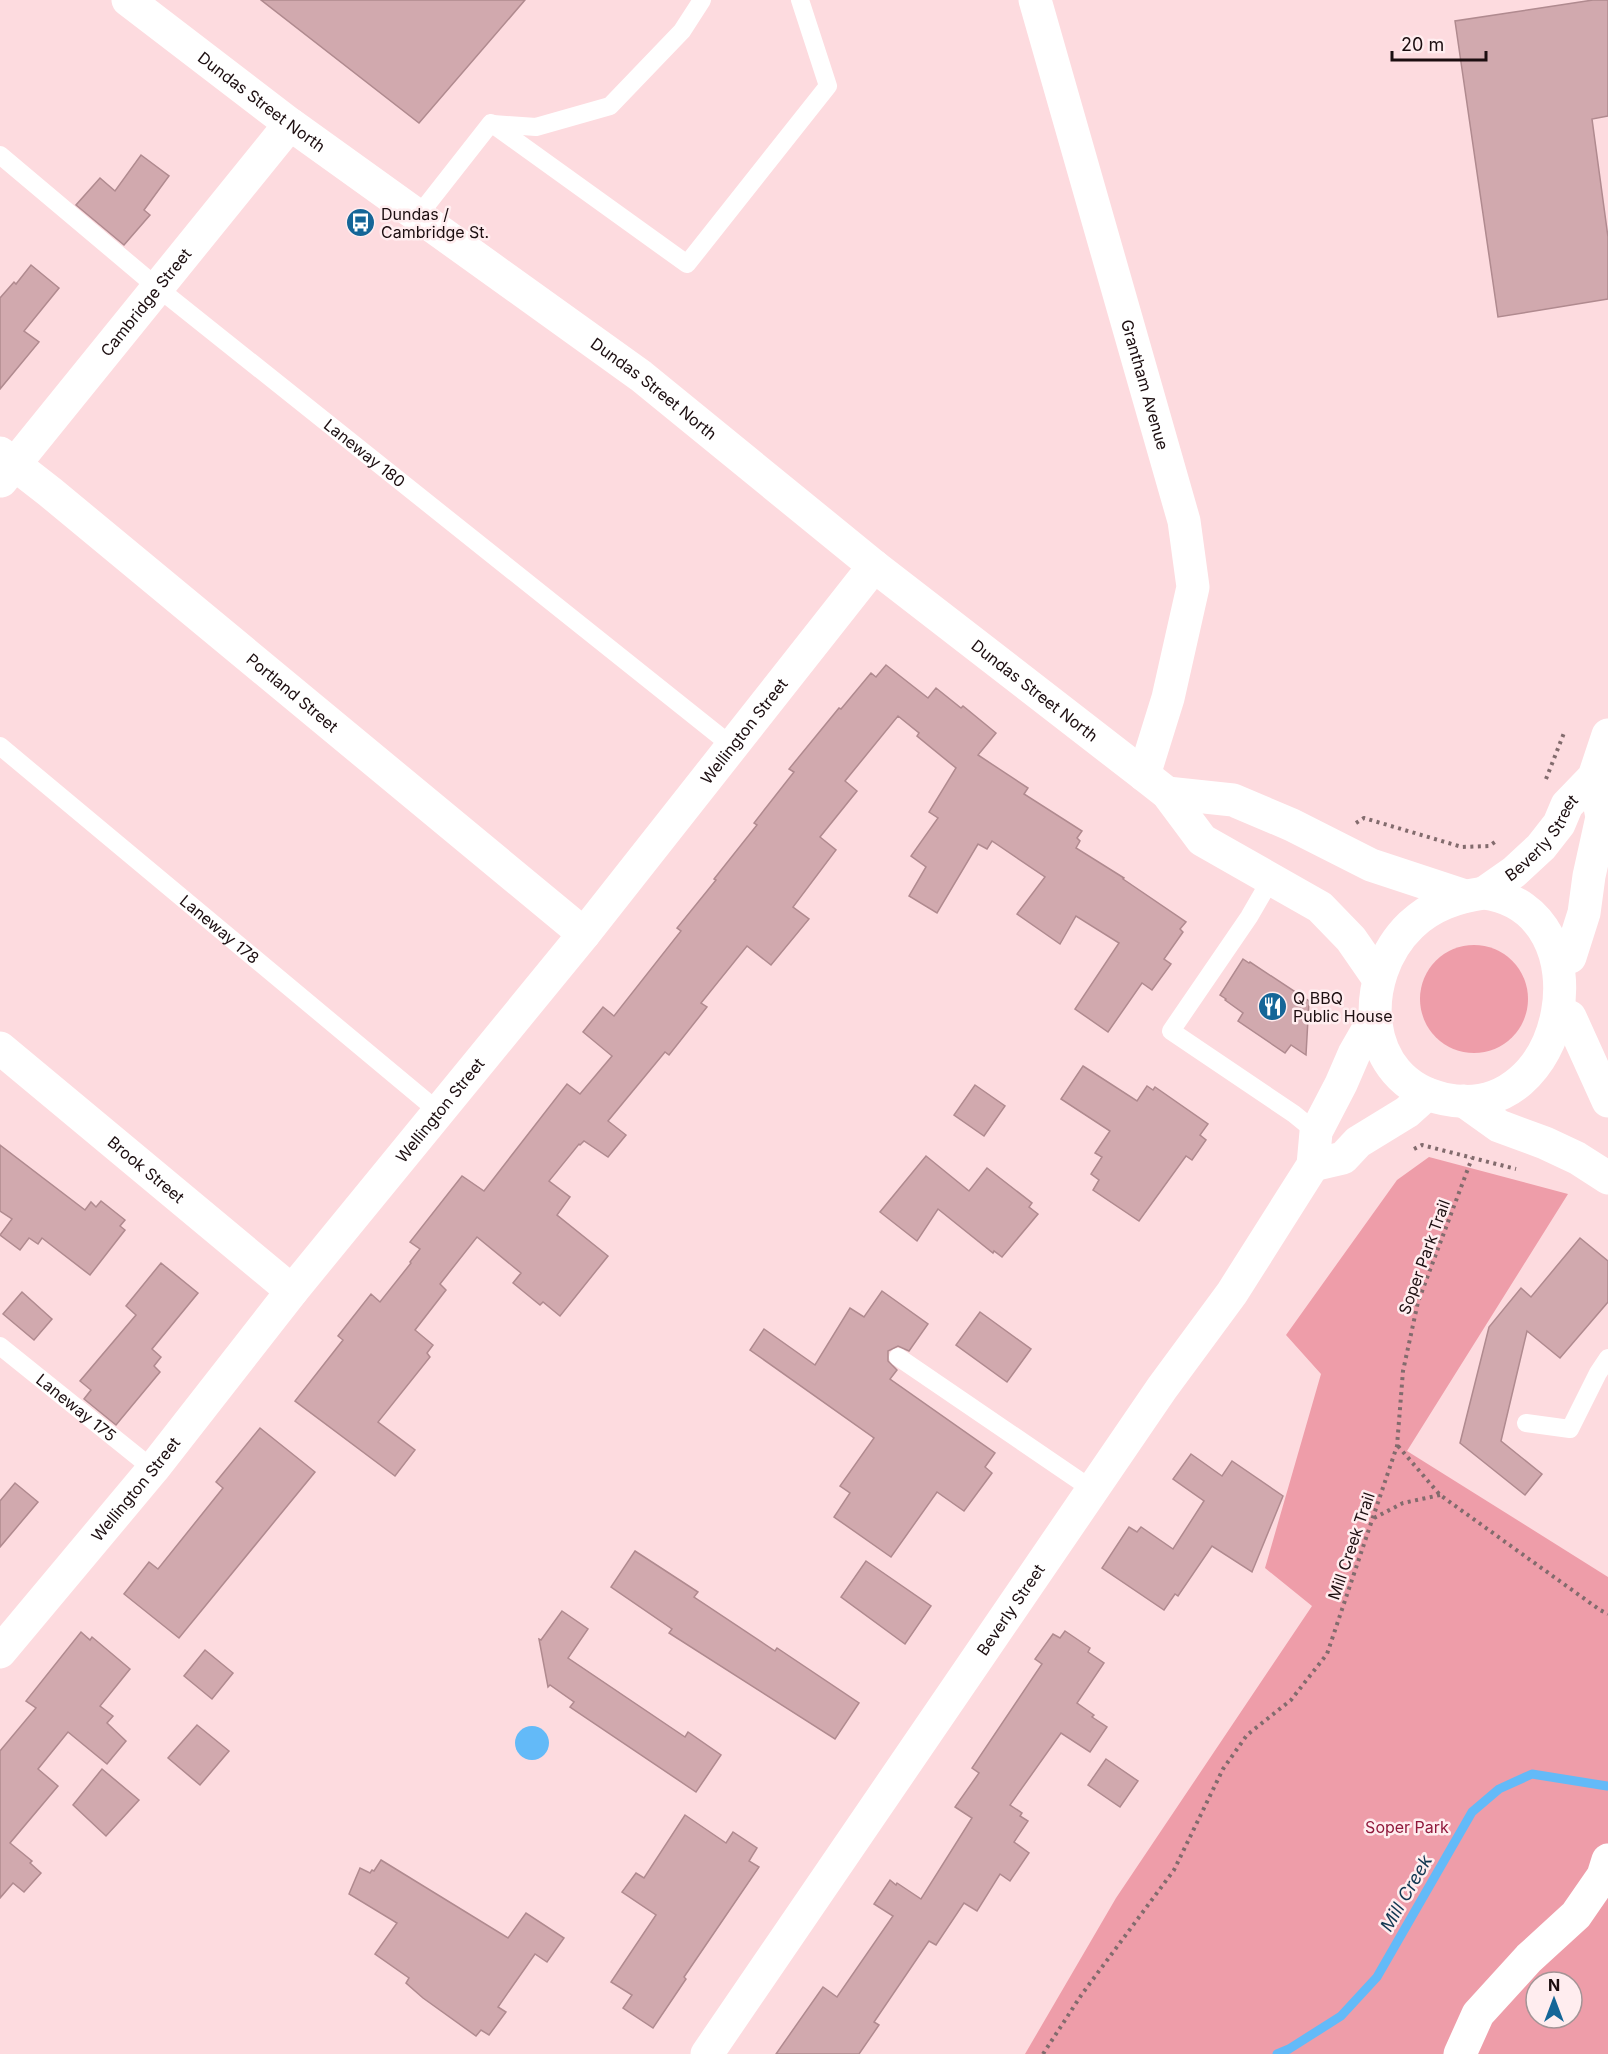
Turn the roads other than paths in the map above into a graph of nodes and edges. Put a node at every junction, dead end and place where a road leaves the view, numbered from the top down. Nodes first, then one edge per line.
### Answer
1 (128, 0) edge
2 (702, 0) edge
3 (800, 0) edge
4 (1035, 0) edge
5 (491, 123) junction
6 (290, 124) junction
7 (0, 155) edge
8 (418, 216) junction
9 (158, 288) junction
10 (5, 467) edge
11 (874, 566) junction
12 (1608, 735) edge
13 (0, 746) edge
14 (732, 747) junction
15 (1601, 783) edge
16 (1156, 784) junction
17 (1271, 879) junction
18 (1475, 895) junction
19 (584, 934) junction
20 (1570, 957) junction
21 (1378, 978) junction
22 (1570, 1017) junction
23 (1374, 1019) junction
24 (0, 1048) edge
25 (1427, 1094) junction
26 (1464, 1101) junction
27 (1608, 1101) edge
28 (439, 1112) junction
29 (1316, 1132) junction
30 (1313, 1165) junction
31 (1608, 1178) edge
32 (292, 1291) junction
33 (0, 1346) edge
34 (898, 1358) dead end
35 (1608, 1358) edge
36 (1526, 1423) dead end
37 (153, 1469) junction
38 (1093, 1490) junction
39 (2, 1647) edge
40 (1608, 1860) edge
41 (707, 2054) edge
42 (1460, 2054) edge

1 - 6 street, Dundas Street North
2 - 5 lane
3 - 5 lane
4 - 16 street, Grantham Avenue
5 - 8 lane
6 - 8 street, Dundas Street North
6 - 9 street, Cambridge Street
7 - 9 lane, Laneway 180
8 - 11 street, Dundas Street North
9 - 10 street, Cambridge Street
9 - 14 lane, Laneway 180
10 - 19 street, Portland Street
11 - 14 street, Wellington Street
11 - 16 street, Dundas Street North
12 - 15 street, Beverly Street
13 - 28 lane, Laneway 178
14 - 19 street, Wellington Street
15 - 18 street, Beverly Street
15 - 20 street, Beverly Street
16 - 17 street, Dundas Street North
16 - 18 street
17 - 21 street, Dundas Street North
17 - 29 lane
18 - 20 street
18 - 21 street
19 - 28 street, Wellington Street
20 - 22 street
21 - 23 street
22 - 26 street
22 - 27 street
23 - 25 street
23 - 29 street, Beverly Street
24 - 32 street, Brook Street
25 - 26 street
25 - 30 street
26 - 31 street
28 - 32 street, Wellington Street
29 - 30 street, Beverly Street
30 - 38 street, Beverly Street
32 - 37 street, Wellington Street
33 - 37 lane, Laneway 175
34 - 38 lane
35 - 36 lane
37 - 39 street, Wellington Street
38 - 41 street, Beverly Street
40 - 42 street

